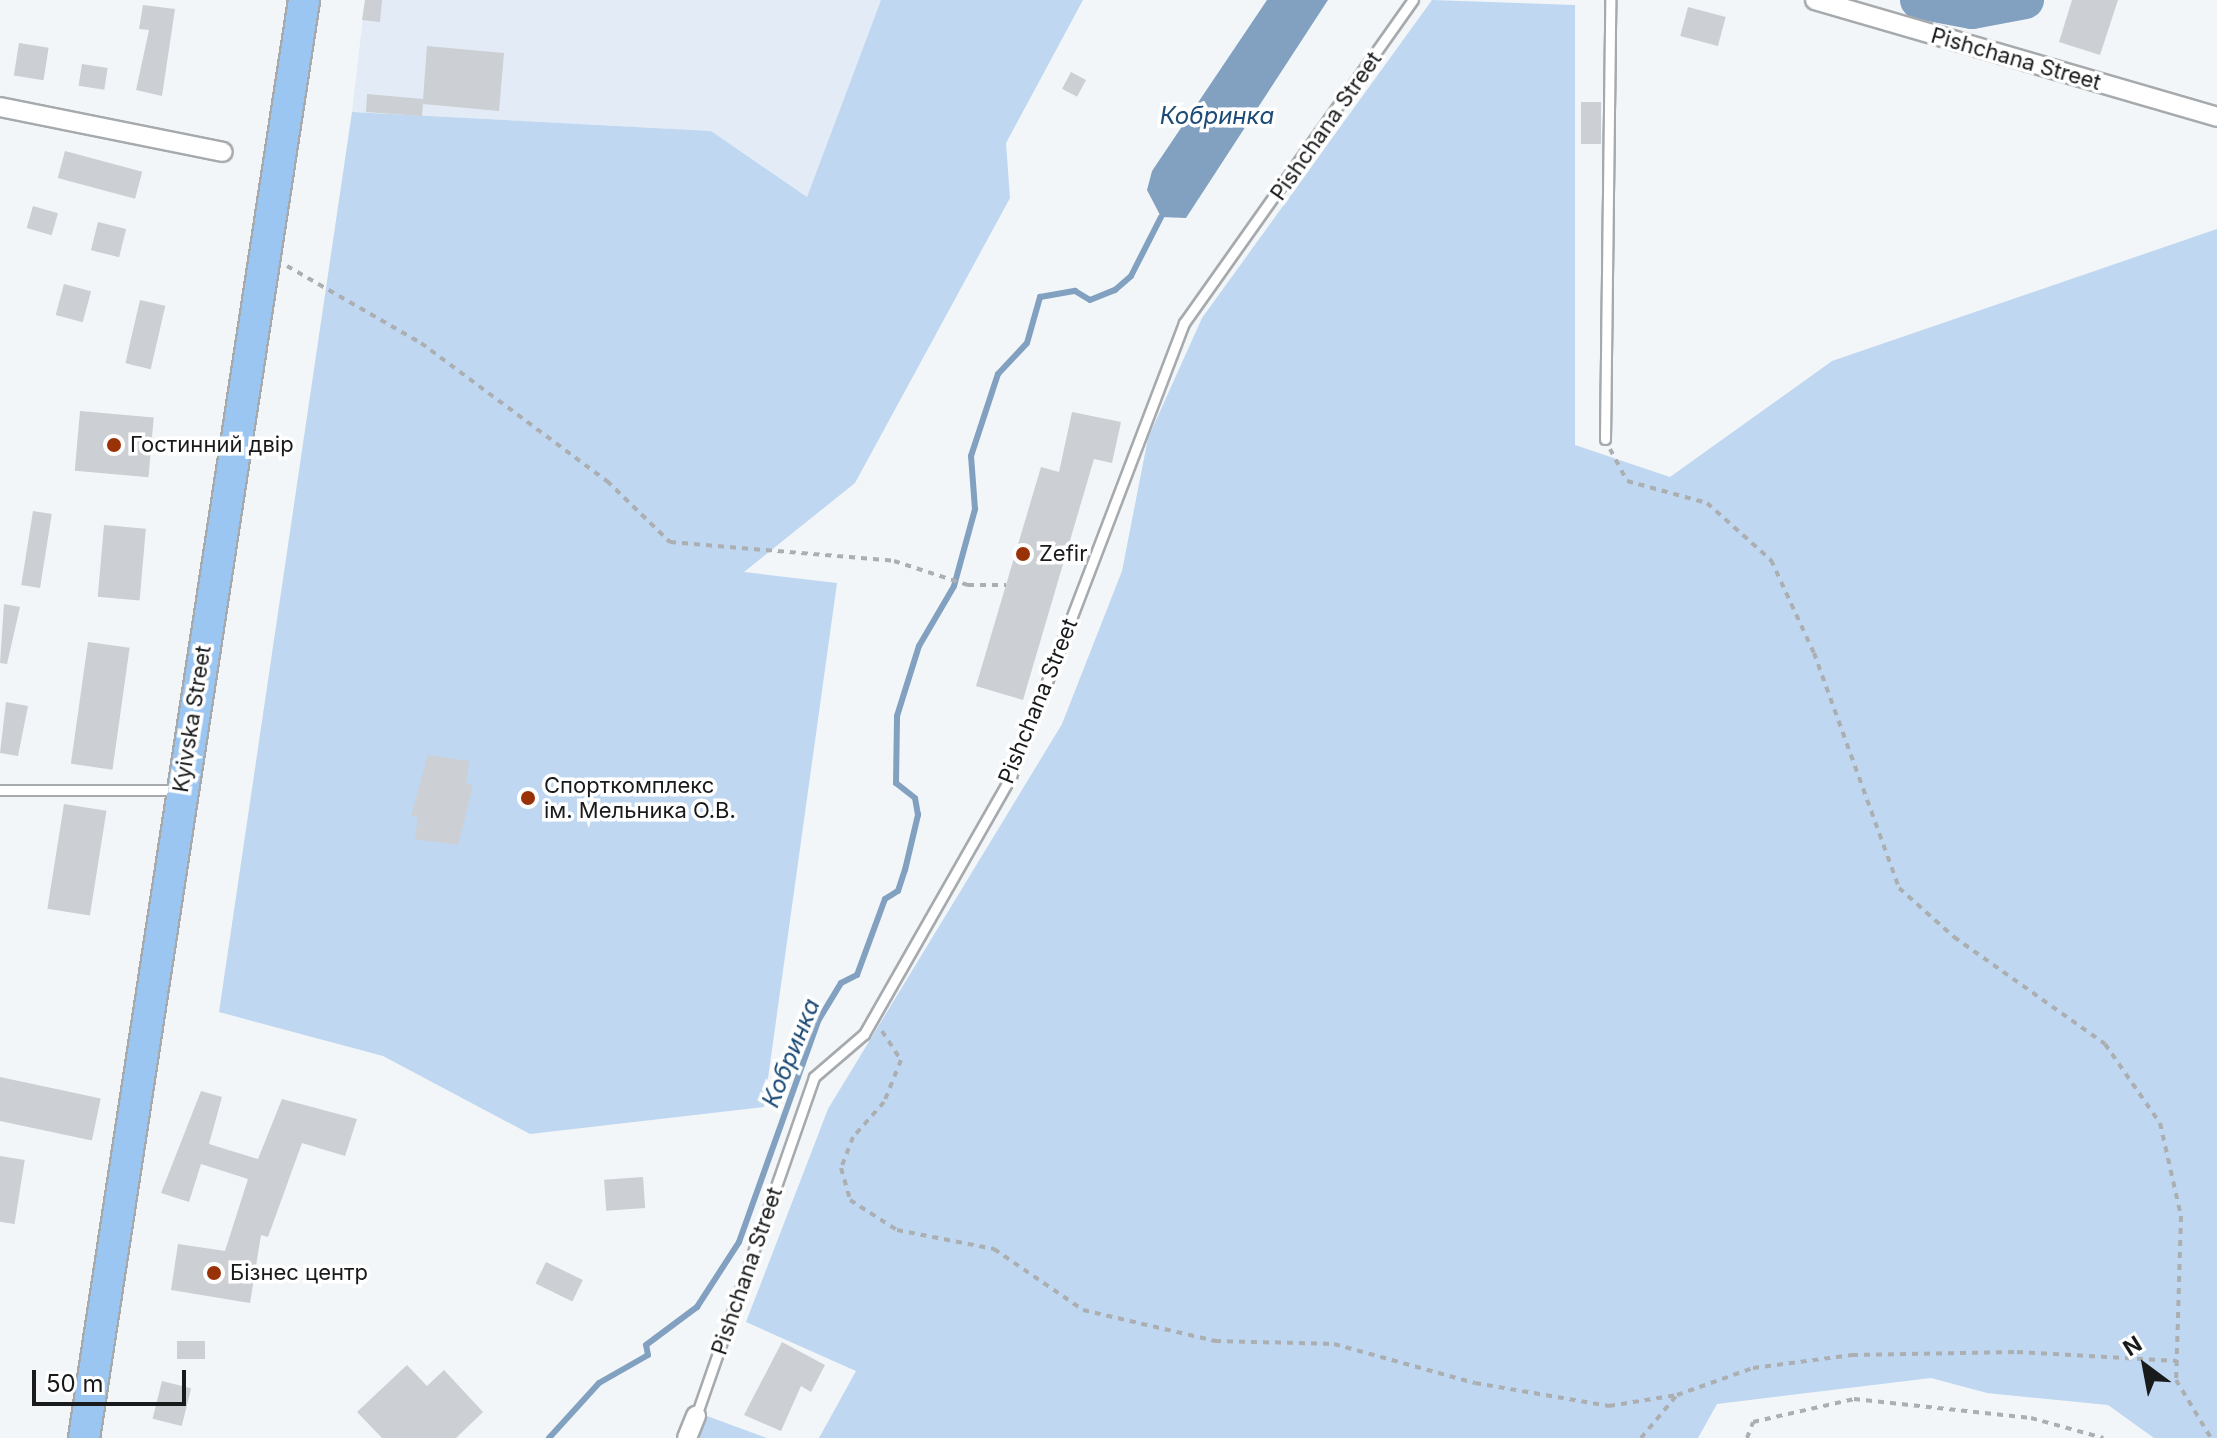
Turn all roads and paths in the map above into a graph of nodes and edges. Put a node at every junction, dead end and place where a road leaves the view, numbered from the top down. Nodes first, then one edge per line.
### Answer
1 (304, 0) edge
2 (1413, 0) edge
3 (1610, 0) edge
4 (1815, 0) edge
5 (0, 107) edge
6 (2217, 117) edge
7 (223, 152) dead end
8 (268, 255) junction
9 (1605, 439) joint
10 (1006, 585) dead end
11 (0, 790) edge
12 (181, 790) junction
13 (870, 1024) junction
14 (2177, 1361) junction
15 (1677, 1395) junction
16 (696, 1416) joint
17 (84, 1438) edge
18 (687, 1438) edge
19 (1641, 1438) edge
20 (1747, 1438) edge
21 (2103, 1438) edge
22 (2211, 1438) edge

1 - 8 main road, Kyivska Street
2 - 13 lane, Pishchana Street
3 - 9 lane
4 - 6 street, Pishchana Street
5 - 7 street
8 - 10 path
8 - 12 main road, Kyivska Street
9 - 14 path
11 - 12 lane
12 - 17 main road, Kyivska Street
13 - 15 path
13 - 16 lane, Pishchana Street
14 - 15 path
14 - 22 path
15 - 19 path
16 - 18 street
20 - 21 path

